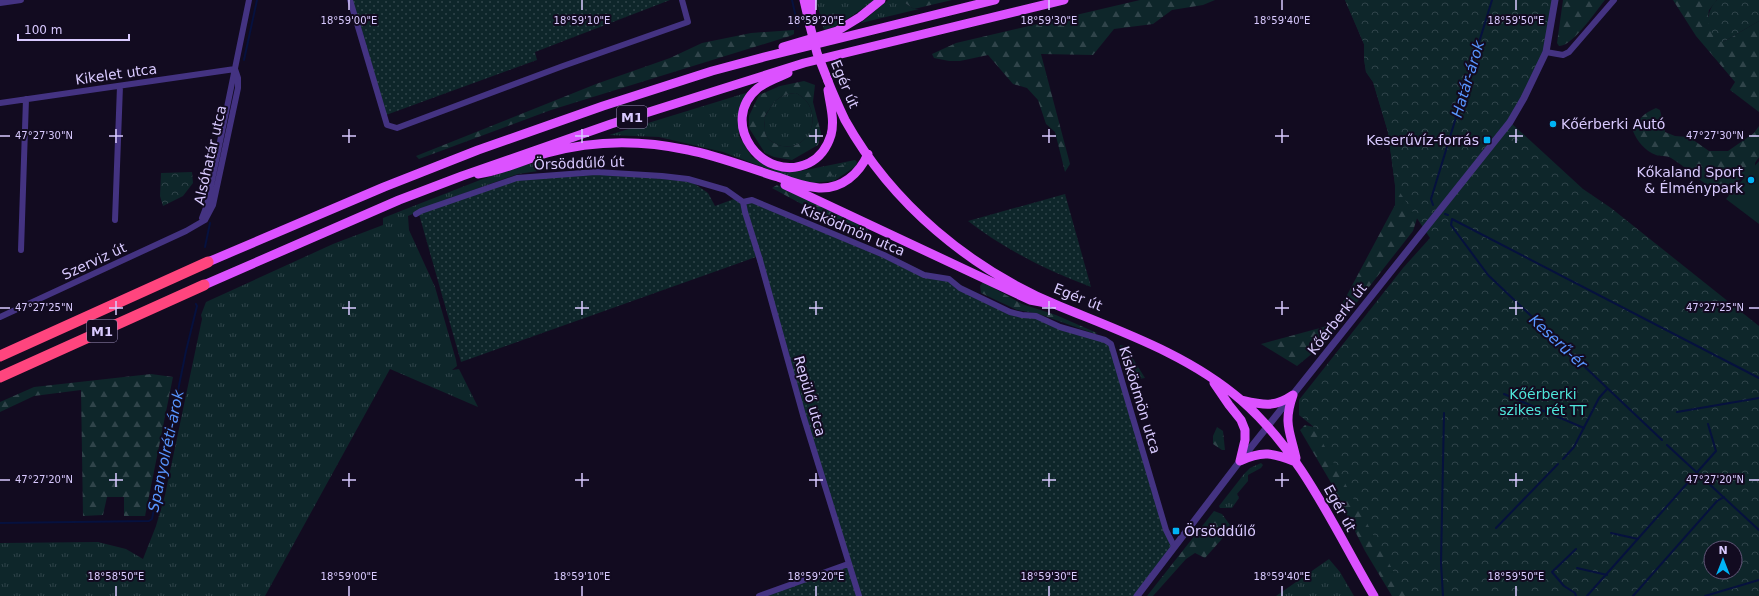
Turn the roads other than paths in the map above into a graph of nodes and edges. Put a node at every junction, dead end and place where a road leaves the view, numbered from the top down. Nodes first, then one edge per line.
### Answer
1 (21, 0) edge
2 (249, 0) edge
3 (350, 0) edge
4 (682, 0) edge
5 (804, 0) edge
6 (812, 0) edge
7 (881, 0) edge
8 (995, 0) edge
9 (1064, 0) edge
10 (1555, 0) edge
11 (1614, 0) edge
12 (0, 3) edge
13 (810, 26) junction
14 (1546, 52) junction
15 (764, 57) junction
16 (804, 63) junction
17 (235, 69) junction
18 (828, 80) junction
19 (120, 86) junction
20 (26, 100) junction
21 (0, 103) edge
22 (868, 154) junction
23 (753, 169) junction
24 (462, 176) junction
25 (743, 202) junction
26 (416, 214) dead end
27 (115, 220) dead end
28 (197, 224) joint
29 (21, 250) dead end
30 (208, 262) joint
31 (204, 285) joint
32 (1057, 305) junction
33 (0, 317) edge
34 (0, 356) edge
35 (0, 377) edge
36 (1211, 378) junction
37 (1293, 395) junction
38 (1241, 400) junction
39 (1268, 427) junction
40 (1240, 461) junction
41 (1297, 462) junction
42 (1174, 546) junction
43 (848, 564) junction
44 (759, 596) edge
45 (859, 596) edge
46 (1137, 596) edge
47 (1374, 596) edge

1 - 12 street
2 - 17 street, Alsóhatár utca
3 - 4 street
5 - 13 main road, Egér út
6 - 13 main road
7 - 15 main road
8 - 15 main road, M1
9 - 16 main road, M1
10 - 14 street, Kőérberki út
11 - 14 street
13 - 18 main road, Egér út, bridge
14 - 37 street, Kőérberki út
15 - 30 main road, M1
16 - 18 main road
16 - 24 main road, M1
17 - 19 street, Kikelet utca
17 - 28 street, Alsóhatár utca
18 - 22 main road, Egér út
19 - 20 street, Kikelet utca
19 - 27 street
20 - 21 street, Kikelet utca
20 - 29 street
22 - 23 main road
22 - 32 main road, Egér út
23 - 24 main road
23 - 32 main road
24 - 31 main road, M1
25 - 26 street, Örsöddűlő út
25 - 42 street, Kisködmön utca
25 - 43 street, Repülő utca
28 - 33 street, Szerviz út
30 - 34 highway, M1
31 - 35 highway, M1
32 - 36 main road, Egér út
36 - 38 main road, Egér út
36 - 40 main road
37 - 38 main road
37 - 39 street, Kőérberki út
37 - 41 main road
38 - 39 main road, Egér út
39 - 40 street, Kőérberki út
39 - 41 main road, Egér út
40 - 41 main road
40 - 42 street, Kőérberki út
41 - 47 main road, Egér út
42 - 46 street, Kőérberki út
43 - 44 street
43 - 45 street, Repülő utca

